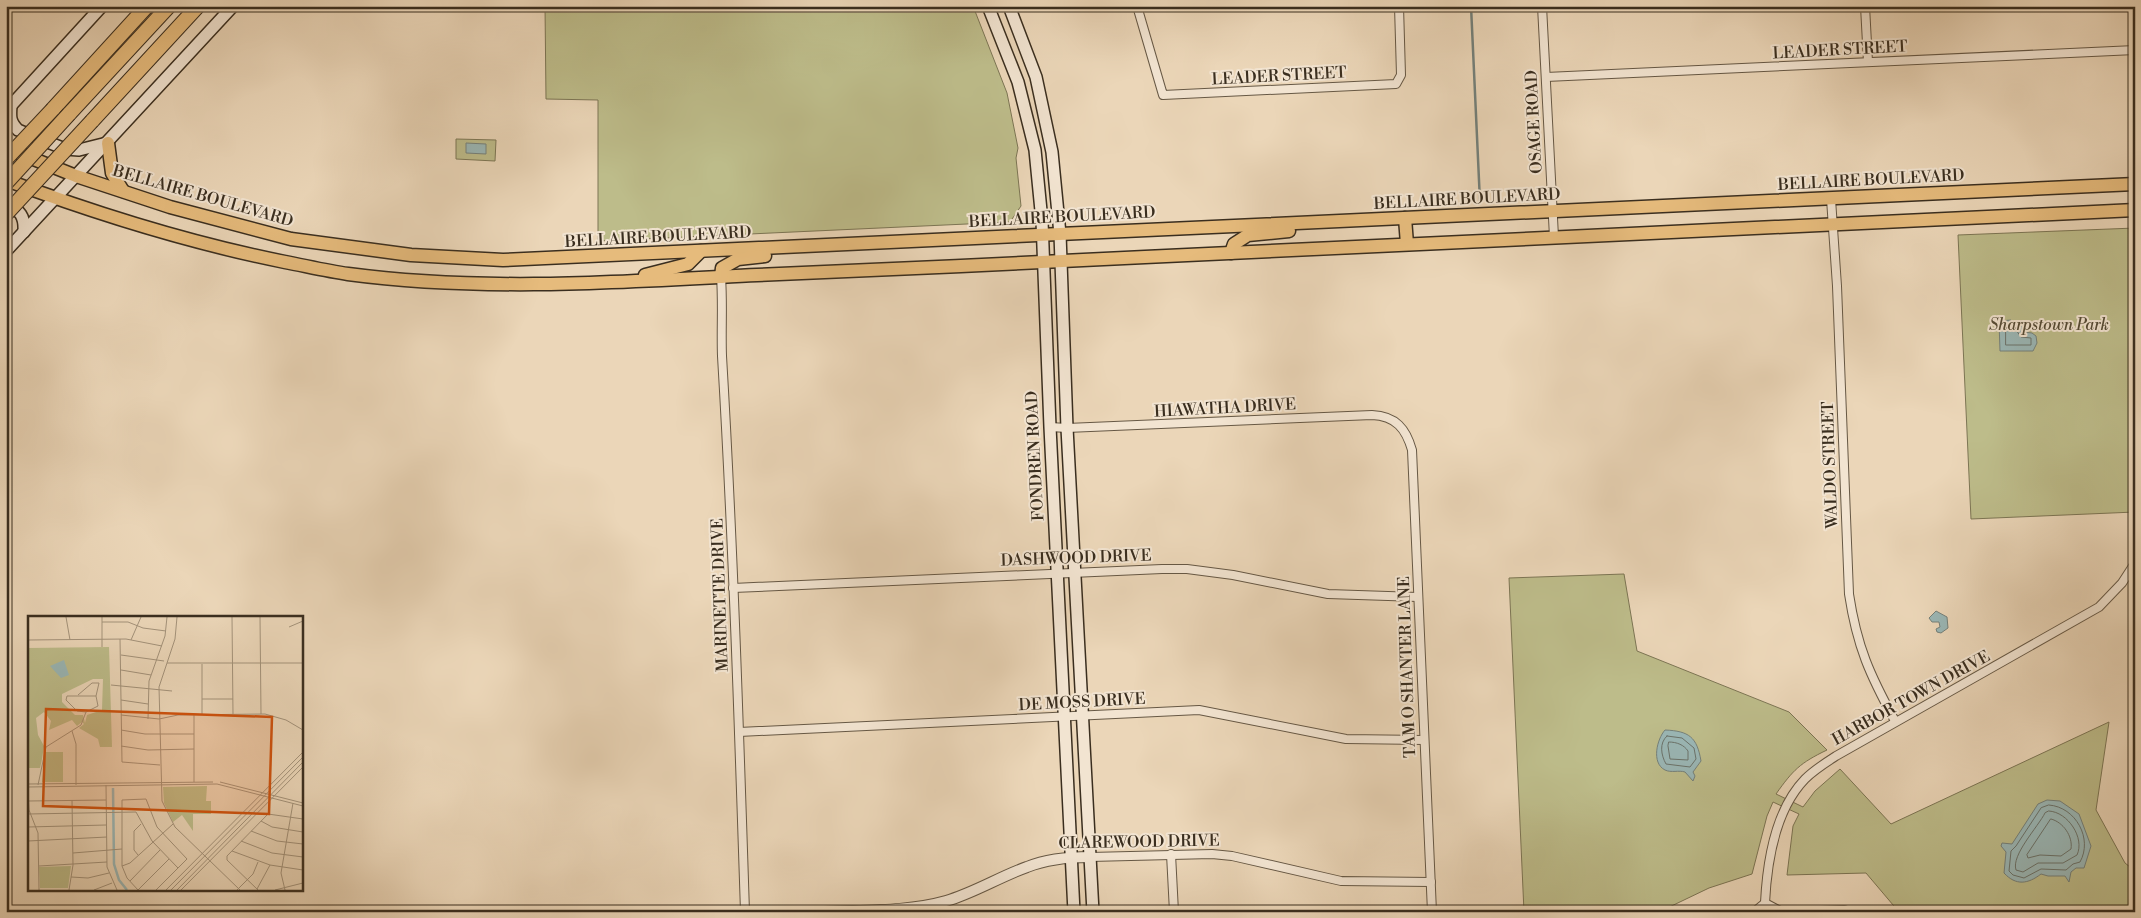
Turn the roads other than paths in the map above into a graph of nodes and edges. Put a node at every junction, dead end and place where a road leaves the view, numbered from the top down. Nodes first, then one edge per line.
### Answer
1 (102, 6) edge
2 (147, 6) edge
3 (169, 6) edge
4 (198, 6) edge
5 (233, 6) edge
6 (988, 6) edge
7 (1009, 6) edge
8 (1137, 6) edge
9 (1399, 6) edge
10 (1542, 6) edge
11 (1865, 6) edge
12 (2135, 50) edge
13 (1868, 62) junction
14 (1036, 77) junction
15 (1546, 77) junction
16 (1018, 82) junction
17 (9, 109) edge
18 (108, 143) junction
19 (6, 148) edge
20 (6, 159) edge
21 (76, 176) junction
22 (6, 181) edge
23 (2135, 184) edge
24 (123, 191) junction
25 (56, 198) junction
26 (1830, 198) junction
27 (6, 204) edge
28 (2135, 210) edge
29 (1552, 211) junction
30 (6, 214) edge
31 (1405, 218) junction
32 (1312, 222) junction
33 (1832, 224) junction
34 (24, 232) junction
35 (1043, 234) junction
36 (1060, 234) junction
37 (1554, 237) junction
38 (1407, 244) junction
39 (808, 246) junction
40 (701, 251) junction
41 (6, 252) edge
42 (1231, 253) junction
43 (1044, 262) junction
44 (1060, 262) junction
45 (721, 277) junction
46 (639, 280) junction
47 (1399, 424) joint
48 (1050, 427) junction
49 (1067, 428) junction
50 (2135, 563) edge
51 (1074, 572) junction
52 (1058, 573) junction
53 (733, 588) junction
54 (1418, 597) junction
55 (1082, 715) junction
56 (1064, 716) junction
57 (1896, 721) junction
58 (738, 732) junction
59 (1424, 740) junction
60 (1171, 854) junction
61 (1072, 857) junction
62 (1090, 857) junction
63 (1431, 882) junction
64 (1765, 903) junction
65 (1780, 911) edge
66 (745, 912) edge
67 (824, 912) edge
68 (1074, 912) edge
69 (1092, 912) edge
70 (1174, 912) edge
71 (1432, 912) edge
72 (1754, 912) edge
73 (1797, 912) edge
74 (1849, 912) edge

1 - 17 main road
2 - 20 highway, bridge
3 - 22 highway, bridge
4 - 30 highway, bridge
5 - 18 main road
6 - 16 main road, FONDREN ROAD
7 - 14 main road, FONDREN ROAD
8 - 9 street, LEADER STREET
10 - 15 street, OSAGE ROAD
11 - 13 street
12 - 13 street, LEADER STREET
13 - 15 street, LEADER STREET
14 - 16 main road
14 - 36 main road, FONDREN ROAD
15 - 29 street, OSAGE ROAD
16 - 35 main road, FONDREN ROAD
17 - 18 main road
18 - 21 main road
18 - 24 main road
19 - 21 main road, BELLAIRE BOULEVARD
21 - 24 main road, BELLAIRE BOULEVARD
21 - 25 main road
22 - 25 main road
23 - 26 main road, BELLAIRE BOULEVARD
24 - 40 main road, BELLAIRE BOULEVARD
25 - 34 main road
25 - 46 main road
26 - 29 main road, BELLAIRE BOULEVARD
26 - 33 street, WALDO STREET
27 - 34 main road
28 - 33 main road
29 - 31 main road, BELLAIRE BOULEVARD
29 - 37 street, OSAGE ROAD
31 - 32 main road, BELLAIRE BOULEVARD
31 - 38 main road
32 - 36 main road, BELLAIRE BOULEVARD
32 - 42 main road
33 - 37 main road
33 - 57 street, WALDO STREET
34 - 41 main road
35 - 36 main road, BELLAIRE BOULEVARD
35 - 39 main road, BELLAIRE BOULEVARD
35 - 43 main road, FONDREN ROAD
36 - 44 main road, FONDREN ROAD
37 - 38 main road
38 - 42 main road
39 - 40 main road, BELLAIRE BOULEVARD
39 - 45 main road
40 - 46 main road
42 - 44 main road
43 - 44 main road
43 - 45 main road
43 - 48 main road, FONDREN ROAD
44 - 49 main road, FONDREN ROAD
45 - 46 main road
45 - 53 street, MARINETTE DRIVE
47 - 49 street, HIAWATHA DRIVE
47 - 54 street, TAM O SHANTER LANE
48 - 49 street, HIAWATHA DRIVE
48 - 52 main road, FONDREN ROAD
49 - 51 main road, FONDREN ROAD
50 - 57 street, HARBOR TOWN DRIVE
51 - 52 street, DASHWOOD DRIVE
51 - 54 street, DASHWOOD DRIVE
51 - 55 main road, FONDREN ROAD
52 - 53 street, DASHWOOD DRIVE
52 - 56 main road, FONDREN ROAD
53 - 58 street, MARINETTE DRIVE
54 - 59 street, TAM O SHANTER LANE
55 - 56 street, DE MOSS DRIVE
55 - 59 street, DE MOSS DRIVE
55 - 62 main road, FONDREN ROAD
56 - 58 street, DE MOSS DRIVE
56 - 61 main road, FONDREN ROAD
57 - 64 street, HARBOR TOWN DRIVE
58 - 66 street, MARINETTE DRIVE
59 - 63 street, TAM O SHANTER LANE
60 - 62 street, CLAREWOOD DRIVE
60 - 63 street, CLAREWOOD DRIVE
60 - 70 street
61 - 62 street, CLAREWOOD DRIVE
61 - 67 street, CLAREWOOD DRIVE
61 - 68 main road, FONDREN ROAD
62 - 69 main road, FONDREN ROAD
63 - 71 street, TAM O SHANTER LANE
64 - 65 street
64 - 72 street
73 - 74 street

